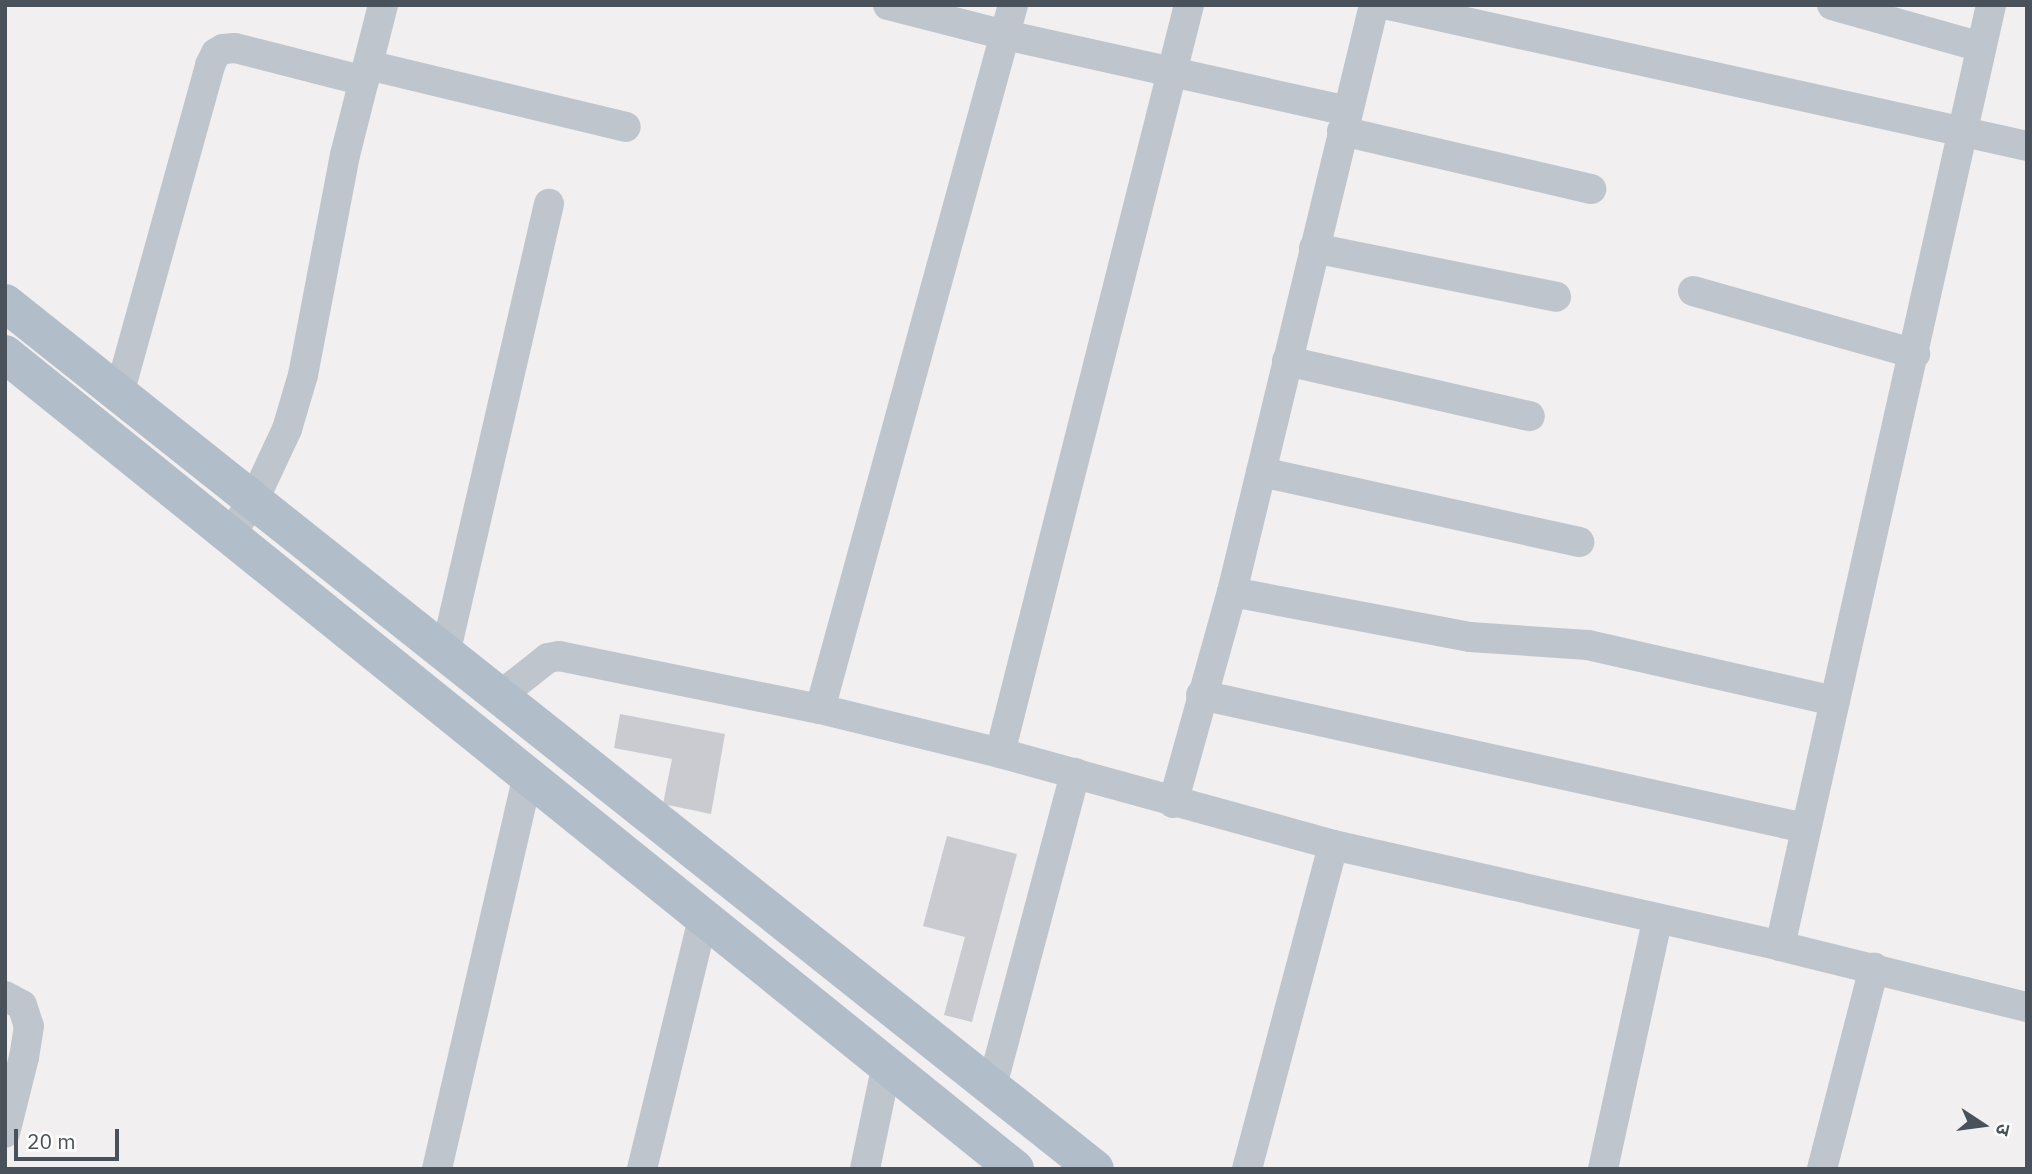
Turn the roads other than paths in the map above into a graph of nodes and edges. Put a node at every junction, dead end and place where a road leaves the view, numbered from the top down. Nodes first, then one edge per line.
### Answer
1 (383, 5) edge
2 (888, 5) edge
3 (1013, 5) edge
4 (1189, 5) edge
5 (1374, 5) edge
6 (1389, 5) edge
7 (1832, 5) edge
8 (1990, 5) edge
9 (1480, 14) edge
10 (1005, 35) junction
11 (1981, 47) junction
12 (1172, 72) junction
13 (366, 73) junction
14 (1345, 121) junction
15 (626, 127) dead end
16 (1962, 131) junction
17 (2027, 146) edge
18 (1591, 189) dead end
19 (549, 204) dead end
20 (1314, 248) junction
21 (1693, 292) dead end
22 (1556, 298) dead end
23 (5, 303) edge
24 (5, 354) edge
25 (1914, 354) junction
26 (1287, 360) junction
27 (119, 394) junction
28 (1530, 415) dead end
29 (1261, 472) junction
30 (253, 502) junction
31 (229, 535) junction
32 (1579, 542) dead end
33 (1232, 592) junction
34 (446, 650) junction
35 (501, 695) junction
36 (1201, 695) junction
37 (1835, 701) junction
38 (820, 709) junction
39 (1000, 753) junction
40 (1074, 773) junction
41 (528, 776) junction
42 (1173, 803) junction
43 (1805, 828) junction
44 (1333, 845) junction
45 (703, 919) junction
46 (1657, 921) junction
47 (1780, 946) junction
48 (1874, 968) junction
49 (5, 996) edge
50 (2027, 1007) edge
51 (887, 1064) junction
52 (992, 1086) junction
53 (5, 1133) edge
54 (437, 1169) edge
55 (642, 1169) edge
56 (864, 1169) edge
57 (1015, 1169) edge
58 (1096, 1169) edge
59 (1247, 1169) edge
60 (1603, 1169) edge
61 (1822, 1169) edge

1 - 13 street
2 - 10 street
3 - 10 street
4 - 12 street
5 - 14 street
6 - 9 street
7 - 11 street
8 - 11 street
9 - 16 street
10 - 12 street
10 - 38 street
11 - 16 street
12 - 14 street
12 - 39 street
13 - 15 street
13 - 27 street
13 - 30 street
14 - 18 street
14 - 20 street
16 - 17 street
16 - 25 street
19 - 34 street
20 - 22 street
20 - 26 street
21 - 25 street
23 - 27 main road
24 - 31 main road
25 - 37 street
26 - 28 street
26 - 29 street
27 - 30 main road
29 - 32 street
29 - 33 street
30 - 31 street
30 - 34 main road
31 - 41 main road
33 - 36 street
33 - 37 street
34 - 35 main road
35 - 38 street
35 - 52 main road
36 - 42 street
36 - 43 street
37 - 43 street
38 - 39 street
39 - 40 street
40 - 42 street
40 - 52 street
41 - 45 main road
41 - 54 street
42 - 44 street
43 - 47 street
44 - 46 street
44 - 59 street
45 - 51 main road
45 - 55 street
46 - 47 street
46 - 60 street
47 - 48 street
48 - 50 street
48 - 61 street
49 - 53 street
51 - 56 street
51 - 57 main road
52 - 58 main road

